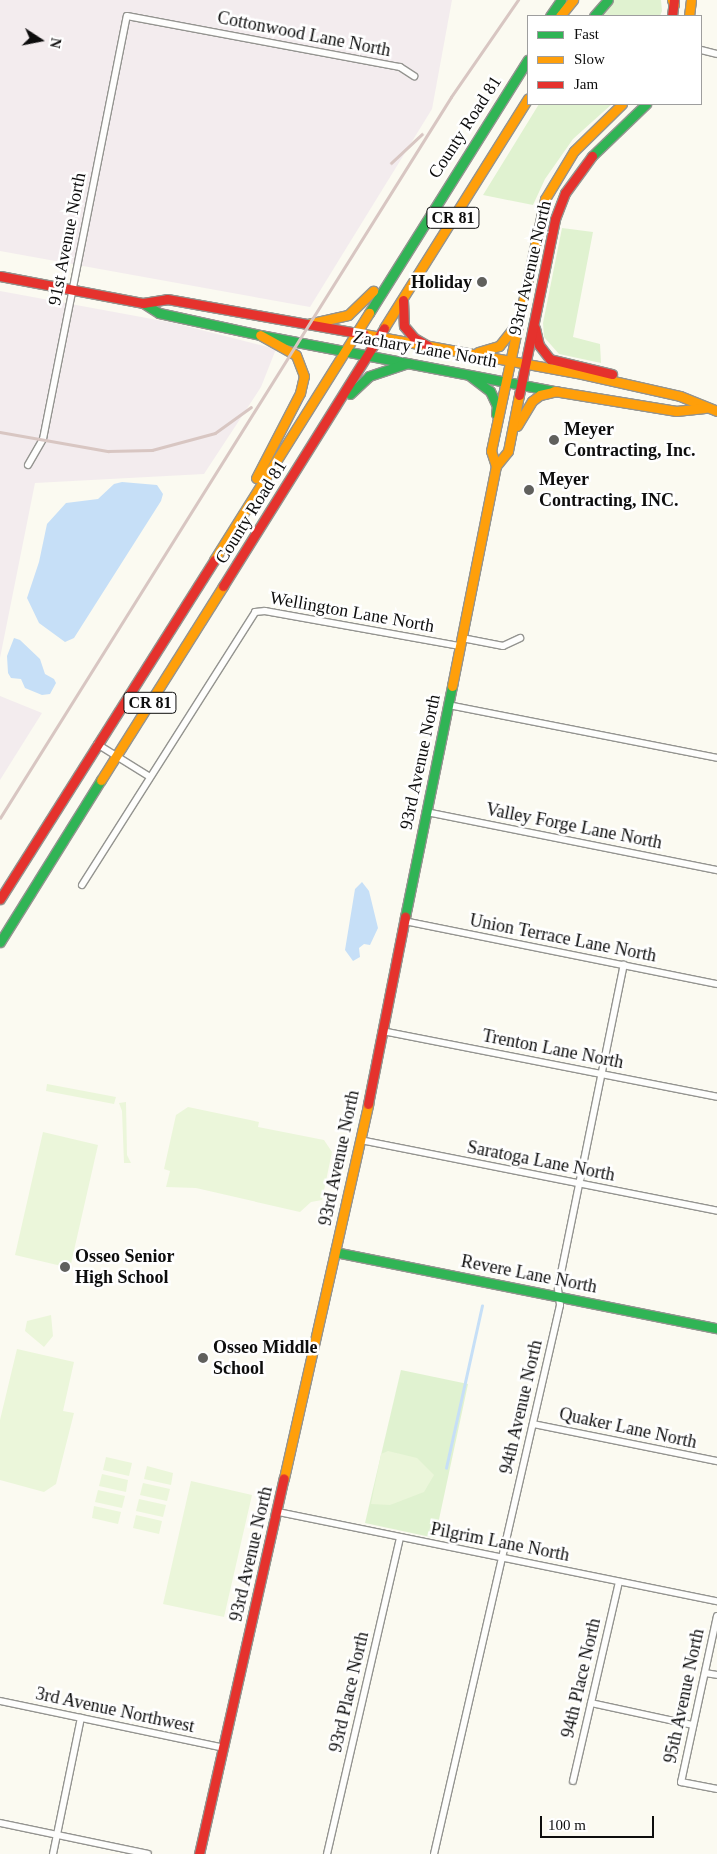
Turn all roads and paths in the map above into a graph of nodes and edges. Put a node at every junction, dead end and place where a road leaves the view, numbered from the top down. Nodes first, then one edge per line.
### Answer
1 (561, 0) edge
2 (573, 0) edge
3 (599, 0) edge
4 (608, 0) edge
5 (691, 0) edge
6 (673, 2) edge
7 (551, 15) edge
8 (561, 15) edge
9 (587, 15) edge
10 (595, 15) edge
11 (672, 15) edge
12 (689, 15) edge
13 (126, 16) joint
14 (702, 50) edge
15 (717, 54) edge
16 (527, 56) edge
17 (527, 62) edge
18 (520, 72) junction
19 (414, 76) dead end
20 (527, 100) edge
21 (621, 105) edge
22 (645, 105) edge
23 (412, 240) junction
24 (0, 276) edge
25 (72, 289) junction
26 (403, 298) junction
27 (143, 303) junction
28 (520, 313) junction
29 (535, 320) junction
30 (308, 324) junction
31 (354, 333) junction
32 (260, 335) junction
33 (379, 337) junction
34 (428, 346) junction
35 (343, 351) junction
36 (466, 353) junction
37 (367, 355) junction
38 (510, 361) junction
39 (408, 363) junction
40 (526, 364) junction
41 (463, 372) junction
42 (506, 380) junction
43 (522, 383) junction
44 (627, 383) junction
45 (562, 391) junction
46 (705, 408) junction
47 (717, 410) edge
48 (496, 426) junction
49 (510, 440) junction
50 (28, 465) dead end
51 (300, 465) junction
52 (496, 466) junction
53 (236, 523) junction
54 (520, 638) dead end
55 (461, 642) junction
56 (448, 705) junction
57 (97, 744) junction
58 (116, 756) junction
59 (717, 758) edge
60 (150, 777) junction
61 (426, 812) junction
62 (717, 870) edge
63 (82, 885) dead end
64 (0, 899) edge
65 (404, 921) junction
66 (0, 942) edge
67 (624, 966) junction
68 (717, 984) edge
69 (382, 1031) junction
70 (602, 1074) junction
71 (717, 1097) edge
72 (360, 1140) junction
73 (579, 1184) junction
74 (717, 1211) edge
75 (335, 1252) junction
76 (559, 1296) junction
77 (717, 1328) edge
78 (533, 1424) junction
79 (717, 1461) edge
80 (278, 1512) junction
81 (400, 1537) junction
82 (502, 1558) junction
83 (618, 1582) junction
84 (717, 1601) edge
85 (717, 1616) edge
86 (705, 1673) junction
87 (717, 1675) edge
88 (0, 1702) edge
89 (591, 1703) junction
90 (82, 1718) junction
91 (693, 1725) junction
92 (224, 1748) junction
93 (573, 1781) dead end
94 (717, 1789) edge
95 (0, 1823) edge
96 (57, 1835) junction
97 (53, 1854) edge
98 (148, 1854) edge
99 (199, 1854) edge
100 (327, 1854) edge
101 (434, 1854) edge

1 - 7 main road
2 - 8 main road
3 - 9 main road
4 - 10 main road
5 - 12 main road
6 - 11 main road
13 - 19 street, Cottonwood Lane North
13 - 25 street, 91st Avenue North
14 - 15 street
16 - 18 main road
17 - 18 main road, County Road 81 / CR 81
18 - 23 main road, County Road 81 / CR 81
20 - 26 main road, County Road 81 / CR 81
21 - 28 main road, 93rd Avenue North
22 - 29 main road, 93rd Avenue North
23 - 30 main road
23 - 31 main road, County Road 81 / CR 81
24 - 25 main road, Zachary Lane North
25 - 27 main road, Zachary Lane North
25 - 50 street, 91st Avenue North
26 - 33 main road, County Road 81 / CR 81
26 - 34 main road
27 - 30 main road, Zachary Lane North
27 - 32 main road, Zachary Lane North
28 - 36 main road
28 - 38 main road, 93rd Avenue North
29 - 40 main road, 93rd Avenue North
29 - 44 main road
30 - 31 main road, Zachary Lane North
31 - 33 main road, Zachary Lane North
31 - 35 main road, County Road 81 / CR 81
32 - 35 main road, Zachary Lane North
32 - 53 main road
33 - 34 main road, Zachary Lane North
33 - 37 main road, County Road 81 / CR 81
34 - 36 main road, Zachary Lane North
35 - 37 main road, Zachary Lane North
35 - 53 main road, County Road 81 / CR 81
36 - 38 main road, Zachary Lane North
37 - 39 main road, Zachary Lane North
37 - 51 main road, County Road 81 / CR 81
38 - 40 main road, Zachary Lane North
38 - 42 main road, 93rd Avenue North
39 - 41 main road, Zachary Lane North
39 - 51 main road
40 - 43 main road, 93rd Avenue North
40 - 44 main road, Zachary Lane North
41 - 42 main road, Zachary Lane North
41 - 48 main road
42 - 43 main road, Zachary Lane North
42 - 48 main road, 93rd Avenue North
43 - 45 main road, Zachary Lane North
43 - 49 main road, 93rd Avenue North
44 - 46 main road, Zachary Lane North
45 - 46 main road, Zachary Lane North
45 - 49 main road
46 - 47 main road, Zachary Lane North
48 - 52 main road, 93rd Avenue North
49 - 52 main road, 93rd Avenue North
51 - 58 main road, County Road 81 / CR 81
52 - 55 main road, 93rd Avenue North
53 - 57 main road, County Road 81 / CR 81
54 - 55 street
55 - 56 main road, 93rd Avenue North
55 - 60 street, Wellington Lane North
56 - 59 street
56 - 61 main road, 93rd Avenue North
57 - 58 street
57 - 64 main road, County Road 81 / CR 81
58 - 60 street
58 - 66 main road, County Road 81 / CR 81
60 - 63 street, Wellington Lane North
61 - 62 street, Valley Forge Lane North
61 - 65 main road, 93rd Avenue North
65 - 67 street, Union Terrace Lane North
65 - 69 main road, 93rd Avenue North
67 - 68 street, Union Terrace Lane North
67 - 70 street, 94th Avenue North
69 - 70 street, Trenton Lane North
69 - 72 main road, 93rd Avenue North
70 - 71 street, Trenton Lane North
70 - 73 street, 94th Avenue North
72 - 73 street, Saratoga Lane North
72 - 75 main road, 93rd Avenue North
73 - 74 street, Saratoga Lane North
73 - 76 street, 94th Avenue North
75 - 76 main road, Revere Lane North
75 - 80 main road, 93rd Avenue North
76 - 77 main road, Revere Lane North
76 - 78 street, 94th Avenue North
78 - 79 street, Quaker Lane North
78 - 82 street, 94th Avenue North
80 - 81 street, Pilgrim Lane North
80 - 92 main road, 93rd Avenue North
81 - 82 street, Pilgrim Lane North
81 - 100 street, 93rd Place North
82 - 83 street, Pilgrim Lane North
82 - 101 street, 94th Avenue North
83 - 84 street, Pilgrim Lane North
83 - 89 street, 94th Place North
85 - 86 street, 95th Avenue North
86 - 87 street
86 - 91 street, 95th Avenue North
88 - 90 street, 3rd Avenue Northwest
89 - 91 street
89 - 93 street, 94th Place North
90 - 92 street, 3rd Avenue Northwest
90 - 96 street
91 - 94 street, 95th Avenue North
92 - 99 main road, 93rd Avenue North
95 - 96 street
96 - 97 street
96 - 98 street

